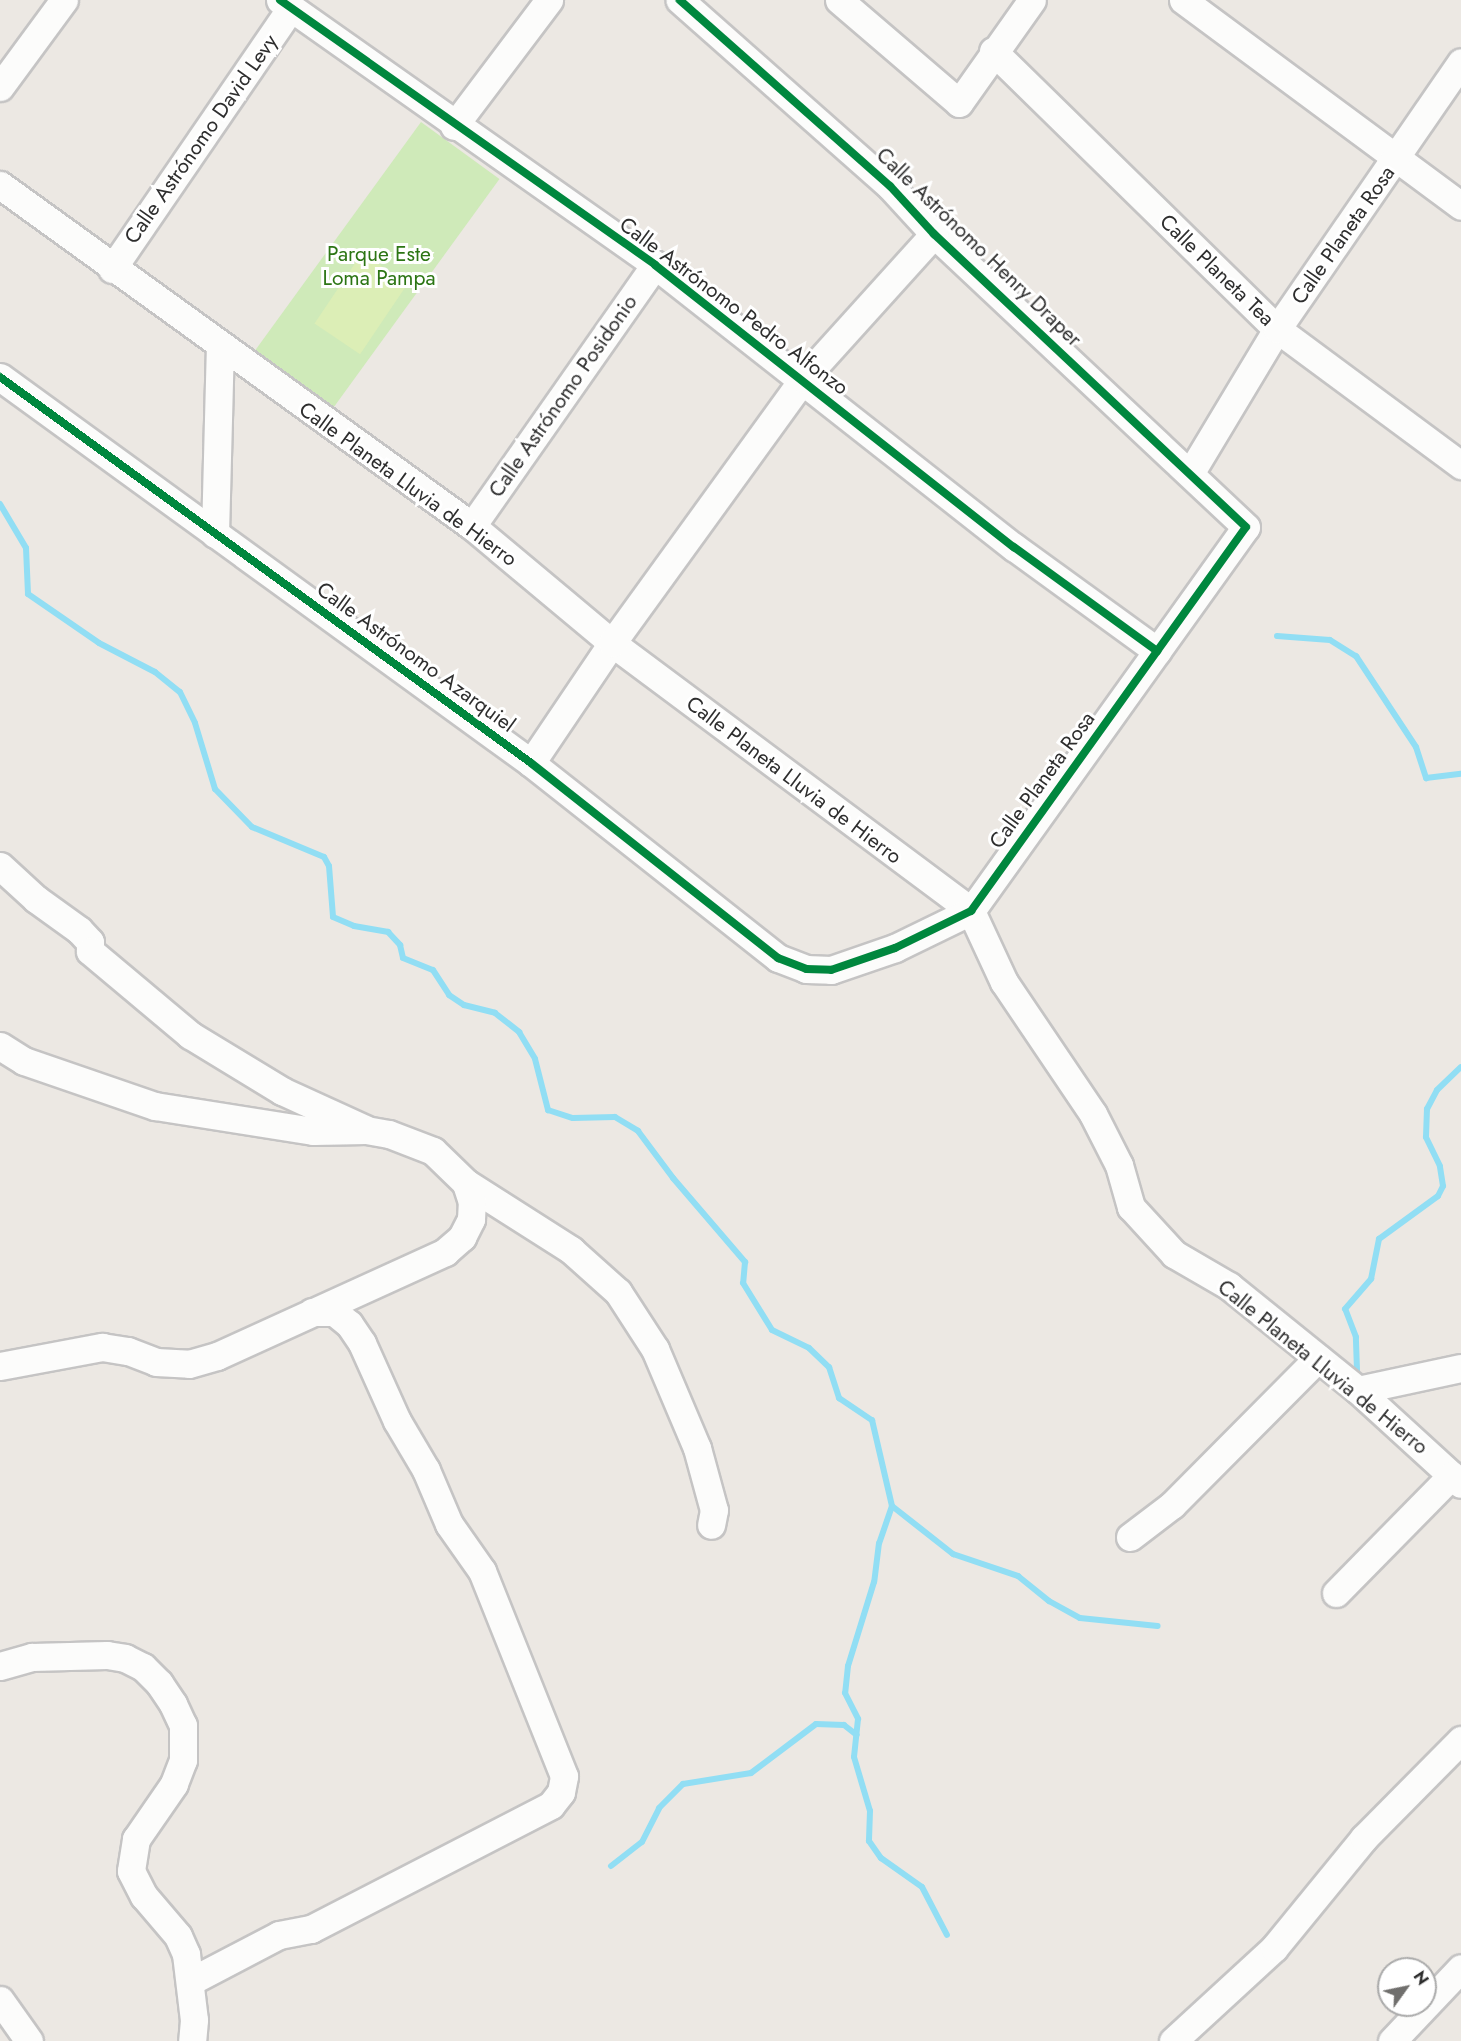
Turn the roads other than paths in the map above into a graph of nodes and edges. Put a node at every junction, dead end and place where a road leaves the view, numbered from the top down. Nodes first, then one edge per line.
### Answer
1 (64, 0) edge
2 (549, 0) edge
3 (680, 0) edge
4 (839, 0) edge
5 (1032, 0) edge
6 (1183, 0) edge
7 (285, 4) edge
8 (993, 51) junction
9 (1461, 62) edge
10 (0, 87) edge
11 (454, 126) junction
12 (1396, 158) junction
13 (0, 186) edge
14 (1461, 206) edge
15 (934, 234) junction
16 (655, 265) junction
17 (112, 269) junction
18 (1277, 329) junction
19 (220, 347) junction
20 (0, 378) edge
21 (803, 379) junction
22 (1461, 465) edge
23 (1191, 472) junction
24 (472, 526) junction
25 (1246, 527) joint
26 (215, 534) junction
27 (612, 643) junction
28 (1157, 651) junction
29 (531, 763) junction
30 (0, 866) edge
31 (971, 911) junction
32 (806, 969) joint
33 (0, 1046) edge
34 (12, 1062) edge
35 (366, 1130) junction
36 (466, 1182) junction
37 (312, 1312) junction
38 (1318, 1358) junction
39 (0, 1366) edge
40 (1461, 1368) edge
41 (1358, 1390) junction
42 (1457, 1480) edge
43 (711, 1525) dead end
44 (1130, 1537) dead end
45 (1336, 1593) dead end
46 (0, 1666) edge
47 (1460, 1745) edge
48 (1461, 1968) edge
49 (191, 1981) junction
50 (0, 2000) edge
51 (29, 2041) edge
52 (192, 2041) edge
53 (1173, 2041) edge
54 (1392, 2041) edge

1 - 10 street
2 - 11 street
3 - 15 street, Calle Astrónomo Henry Draper
4 - 8 street
5 - 8 street
6 - 12 street
7 - 11 street, Calle Astrónomo Pedro Alfonzo
7 - 17 street, Calle Astrónomo David Levy
8 - 18 street, Calle Planeta Tea
9 - 12 street, Calle Planeta Rosa
11 - 16 street, Calle Astrónomo Pedro Alfonzo
12 - 14 street
12 - 18 street, Calle Planeta Rosa
13 - 17 street, Calle Planeta Lluvia de Hierro
15 - 21 street
15 - 23 street, Calle Astrónomo Henry Draper
16 - 21 street, Calle Astrónomo Pedro Alfonzo
16 - 24 street, Calle Astrónomo Posidonio
17 - 19 street, Calle Planeta Lluvia de Hierro
18 - 22 street, Calle Planeta Tea
18 - 23 street, Calle Planeta Rosa
19 - 24 street, Calle Planeta Lluvia de Hierro
19 - 26 street
20 - 26 street, Calle Astrónomo Azarquiel
21 - 27 street
21 - 28 street, Calle Astrónomo Pedro Alfonzo
23 - 25 street, Calle Astrónomo Henry Draper
24 - 27 street, Calle Planeta Lluvia de Hierro
25 - 28 street, Calle Planeta Rosa
26 - 29 street, Calle Astrónomo Azarquiel
27 - 29 street
27 - 31 street, Calle Planeta Lluvia de Hierro
28 - 31 street, Calle Planeta Rosa
29 - 32 street, Calle Astrónomo Azarquiel
30 - 35 street
31 - 32 street, Calle Planeta Rosa
31 - 38 street, Calle Planeta Lluvia de Hierro
33 - 34 street
34 - 35 street
35 - 36 street
36 - 37 street
36 - 43 street
37 - 39 street
37 - 49 street
38 - 41 street, Calle Planeta Lluvia de Hierro
38 - 44 street
40 - 41 street
41 - 42 street, Calle Planeta Lluvia de Hierro
42 - 45 street
46 - 49 street
47 - 53 street
48 - 54 street
49 - 52 street
50 - 51 street

